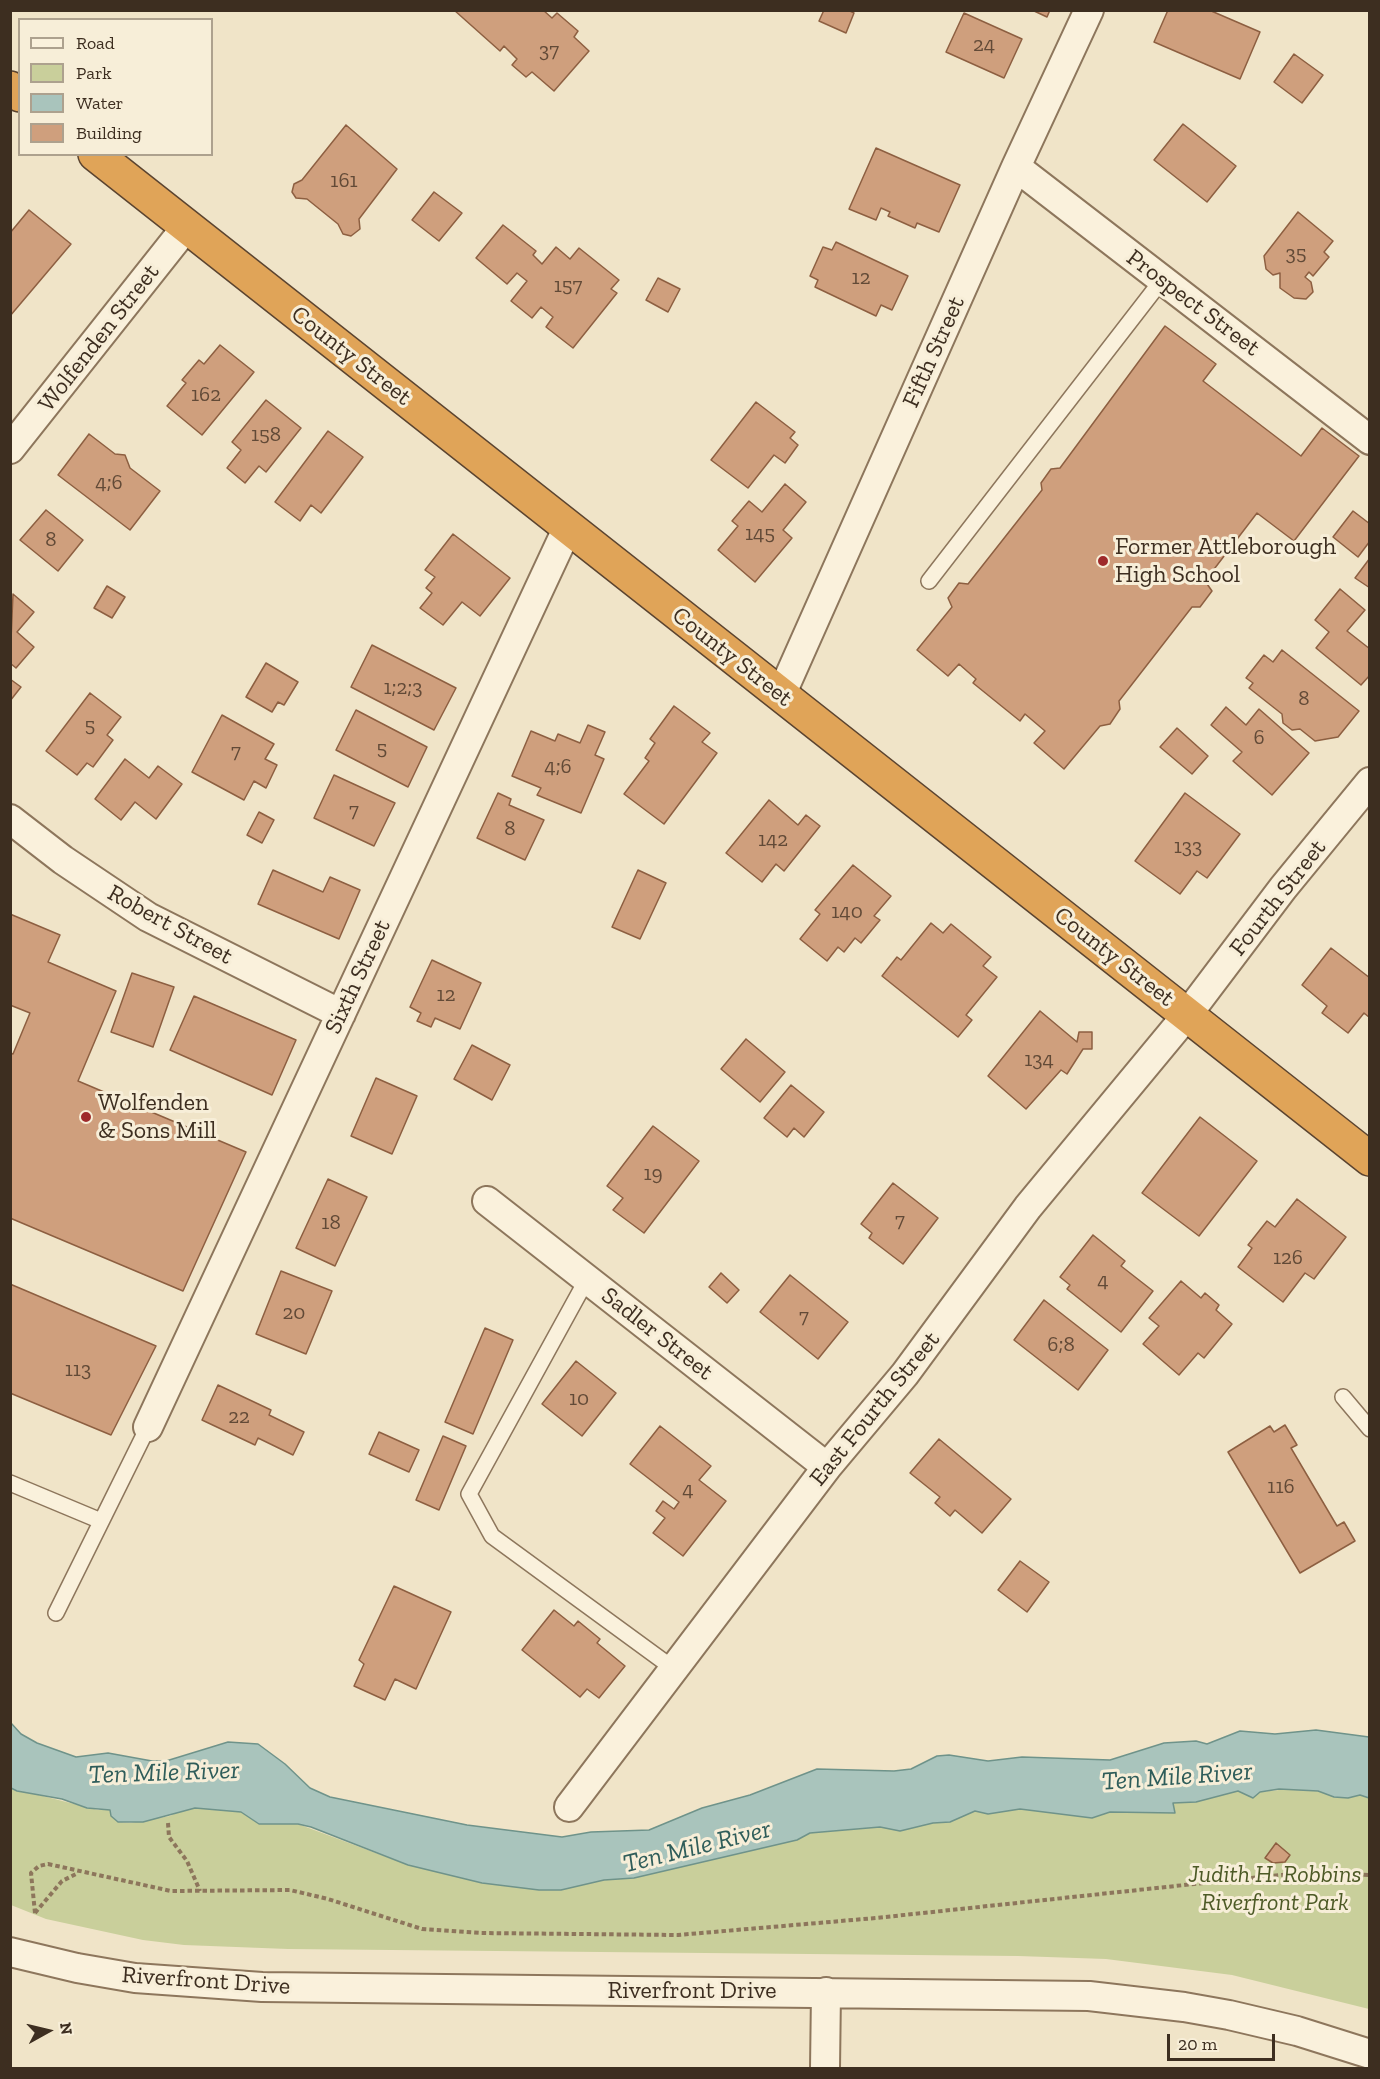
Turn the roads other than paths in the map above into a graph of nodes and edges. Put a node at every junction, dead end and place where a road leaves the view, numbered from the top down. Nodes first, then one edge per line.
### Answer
1 (1089, 10) edge
2 (98, 156) edge
3 (1016, 167) junction
4 (187, 226) junction
5 (1161, 280) junction
6 (1370, 440) edge
7 (10, 449) edge
8 (568, 527) junction
9 (929, 581) dead end
10 (781, 695) junction
11 (1370, 782) edge
12 (10, 819) edge
13 (341, 1014) junction
14 (1187, 1015) junction
15 (1370, 1159) edge
16 (487, 1201) dead end
17 (587, 1279) junction
18 (1343, 1397) dead end
19 (148, 1427) joint
20 (1370, 1429) edge
21 (827, 1467) junction
22 (10, 1483) edge
23 (101, 1521) junction
24 (56, 1613) dead end
25 (674, 1669) junction
26 (568, 1807) dead end
27 (10, 1952) edge
28 (826, 1992) junction
29 (1370, 2054) edge
30 (825, 2068) edge

1 - 3 street, Fifth Street
2 - 4 highway, County Street
3 - 5 street, Prospect Street
3 - 10 street, Fifth Street
4 - 7 street, Wolfenden Street
4 - 8 highway, County Street
5 - 6 street, Prospect Street
5 - 9 lane
8 - 10 highway, County Street
8 - 13 street, Sixth Street
10 - 14 highway, County Street
11 - 14 street, Fourth Street
12 - 13 street, Robert Street
13 - 19 street, Sixth Street
14 - 15 highway, County Street
14 - 21 street, East Fourth Street
16 - 17 street, Sadler Street
17 - 21 street, Sadler Street
17 - 25 lane
18 - 20 lane
19 - 23 lane
21 - 25 street, East Fourth Street
22 - 23 lane
23 - 24 lane
25 - 26 street, East Fourth Street
27 - 28 street, Riverfront Drive
28 - 29 street, Riverfront Drive
28 - 30 street

